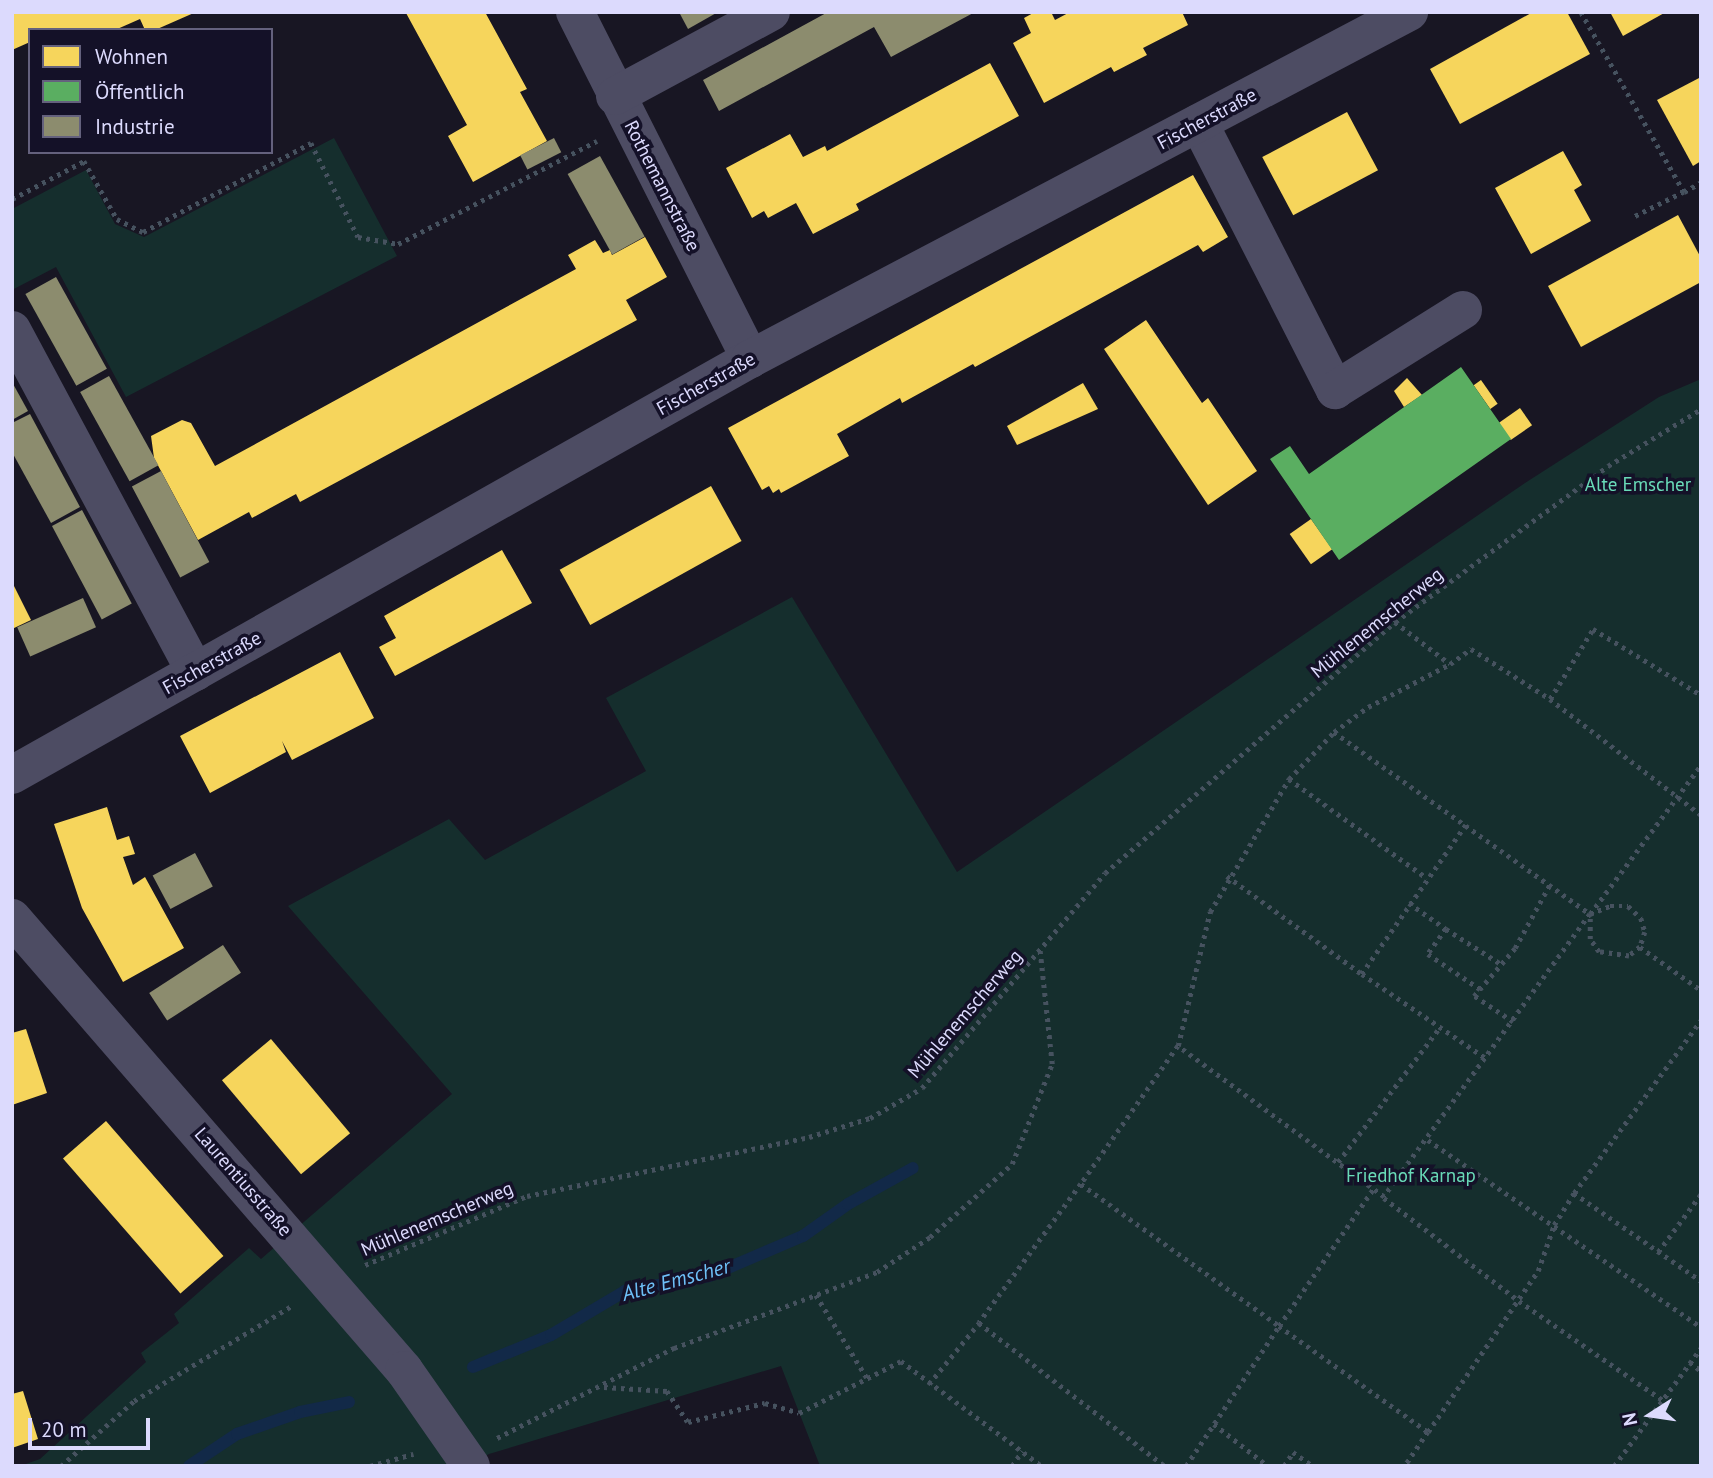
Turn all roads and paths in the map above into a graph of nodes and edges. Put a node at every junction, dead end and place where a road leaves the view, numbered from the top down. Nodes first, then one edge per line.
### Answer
1 (575, 12) edge
2 (771, 12) edge
3 (1409, 12) edge
4 (1581, 12) edge
5 (622, 110) junction
6 (1199, 123) junction
7 (1701, 183) edge
8 (1684, 192) junction
9 (12, 199) edge
10 (1634, 216) dead end
11 (1463, 310) dead end
12 (12, 330) edge
13 (750, 359) junction
14 (1701, 409) edge
15 (1395, 622) junction
16 (1450, 664) junction
17 (195, 672) junction
18 (1701, 695) edge
19 (1550, 699) junction
20 (1334, 732) junction
21 (1701, 765) edge
22 (12, 775) edge
23 (1289, 779) junction
24 (1677, 798) junction
25 (1701, 815) edge
26 (1466, 825) junction
27 (1227, 876) junction
28 (1427, 878) junction
29 (1550, 884) junction
30 (1409, 903) junction
31 (1590, 914) junction
32 (12, 918) edge
33 (1446, 929) junction
34 (1640, 947) junction
35 (1040, 950) junction
36 (1501, 964) junction
37 (1362, 974) junction
38 (1480, 990) junction
39 (1701, 990) edge
40 (1701, 1020) edge
41 (1513, 1023) junction
42 (1438, 1030) junction
43 (1178, 1046) junction
44 (1487, 1059) junction
45 (1428, 1140) junction
46 (1338, 1162) junction
47 (1081, 1184) junction
48 (1373, 1189) junction
49 (1574, 1193) junction
50 (1701, 1194) edge
51 (1384, 1197) junction
52 (1554, 1225) junction
53 (1658, 1252) junction
54 (1701, 1281) edge
55 (330, 1282) junction
56 (816, 1295) junction
57 (1519, 1301) junction
58 (979, 1323) junction
59 (1279, 1326) junction
60 (1701, 1327) edge
61 (1701, 1348) edge
62 (1690, 1362) junction
63 (1701, 1371) edge
64 (867, 1378) junction
65 (929, 1384) junction
66 (602, 1387) junction
67 (1664, 1401) junction
68 (1214, 1424) junction
69 (1428, 1432) junction
70 (1022, 1451) junction
71 (463, 1455) edge
72 (61, 1466) edge
73 (370, 1466) edge
74 (1012, 1466) edge
75 (1042, 1466) edge
76 (1165, 1466) edge
77 (1186, 1466) edge
78 (1268, 1466) edge
79 (1284, 1466) edge
80 (1313, 1466) edge
81 (1405, 1466) edge
82 (1614, 1466) edge

1 - 5 street, Rothemannstraße
2 - 5 street
3 - 6 street, Fischerstraße
4 - 8 path
5 - 9 path
5 - 13 street, Rothemannstraße
6 - 11 street
6 - 13 street, Fischerstraße
7 - 8 path
8 - 10 path
12 - 17 street
13 - 17 street, Fischerstraße
14 - 15 path, Mühlenemscherweg
15 - 16 path
15 - 35 path, Mühlenemscherweg
16 - 19 path
16 - 20 path
17 - 22 street, Fischerstraße
18 - 19 path
19 - 24 path
20 - 23 path
20 - 26 path
21 - 24 path
23 - 27 path
23 - 28 path
24 - 25 path
24 - 31 path
26 - 28 path
26 - 29 path
27 - 37 path
27 - 43 path
28 - 30 path
29 - 31 path
29 - 36 path
30 - 33 path
30 - 37 path
31 - 34 path
31 - 34 path
31 - 41 path
32 - 55 street, Laurentiusstraße
33 - 36 path
33 - 38 path
34 - 39 path
35 - 55 path, Mühlenemscherweg
35 - 56 path
36 - 38 path
37 - 42 path
38 - 41 path
40 - 49 path
41 - 44 path
42 - 44 path
42 - 46 path
43 - 46 path
43 - 47 path
44 - 45 path
45 - 51 path
45 - 52 path
46 - 48 path
47 - 58 path
47 - 59 path
48 - 51 path
48 - 59 path
49 - 52 path
49 - 53 path
50 - 53 path
51 - 57 path
52 - 57 path
52 - 60 path
53 - 54 path
55 - 71 street, Laurentiusstraße
55 - 72 path, Mühlenemscherweg
56 - 64 path
56 - 66 path
57 - 67 path
57 - 69 path
58 - 65 path
58 - 76 path
59 - 68 path
59 - 69 path
61 - 62 path
62 - 63 path
62 - 67 path
64 - 65 path
64 - 66 path
65 - 70 path
66 - 71 path
67 - 82 path
68 - 77 path
68 - 78 path
69 - 81 path
70 - 74 path
70 - 75 path
71 - 73 path
79 - 80 path

